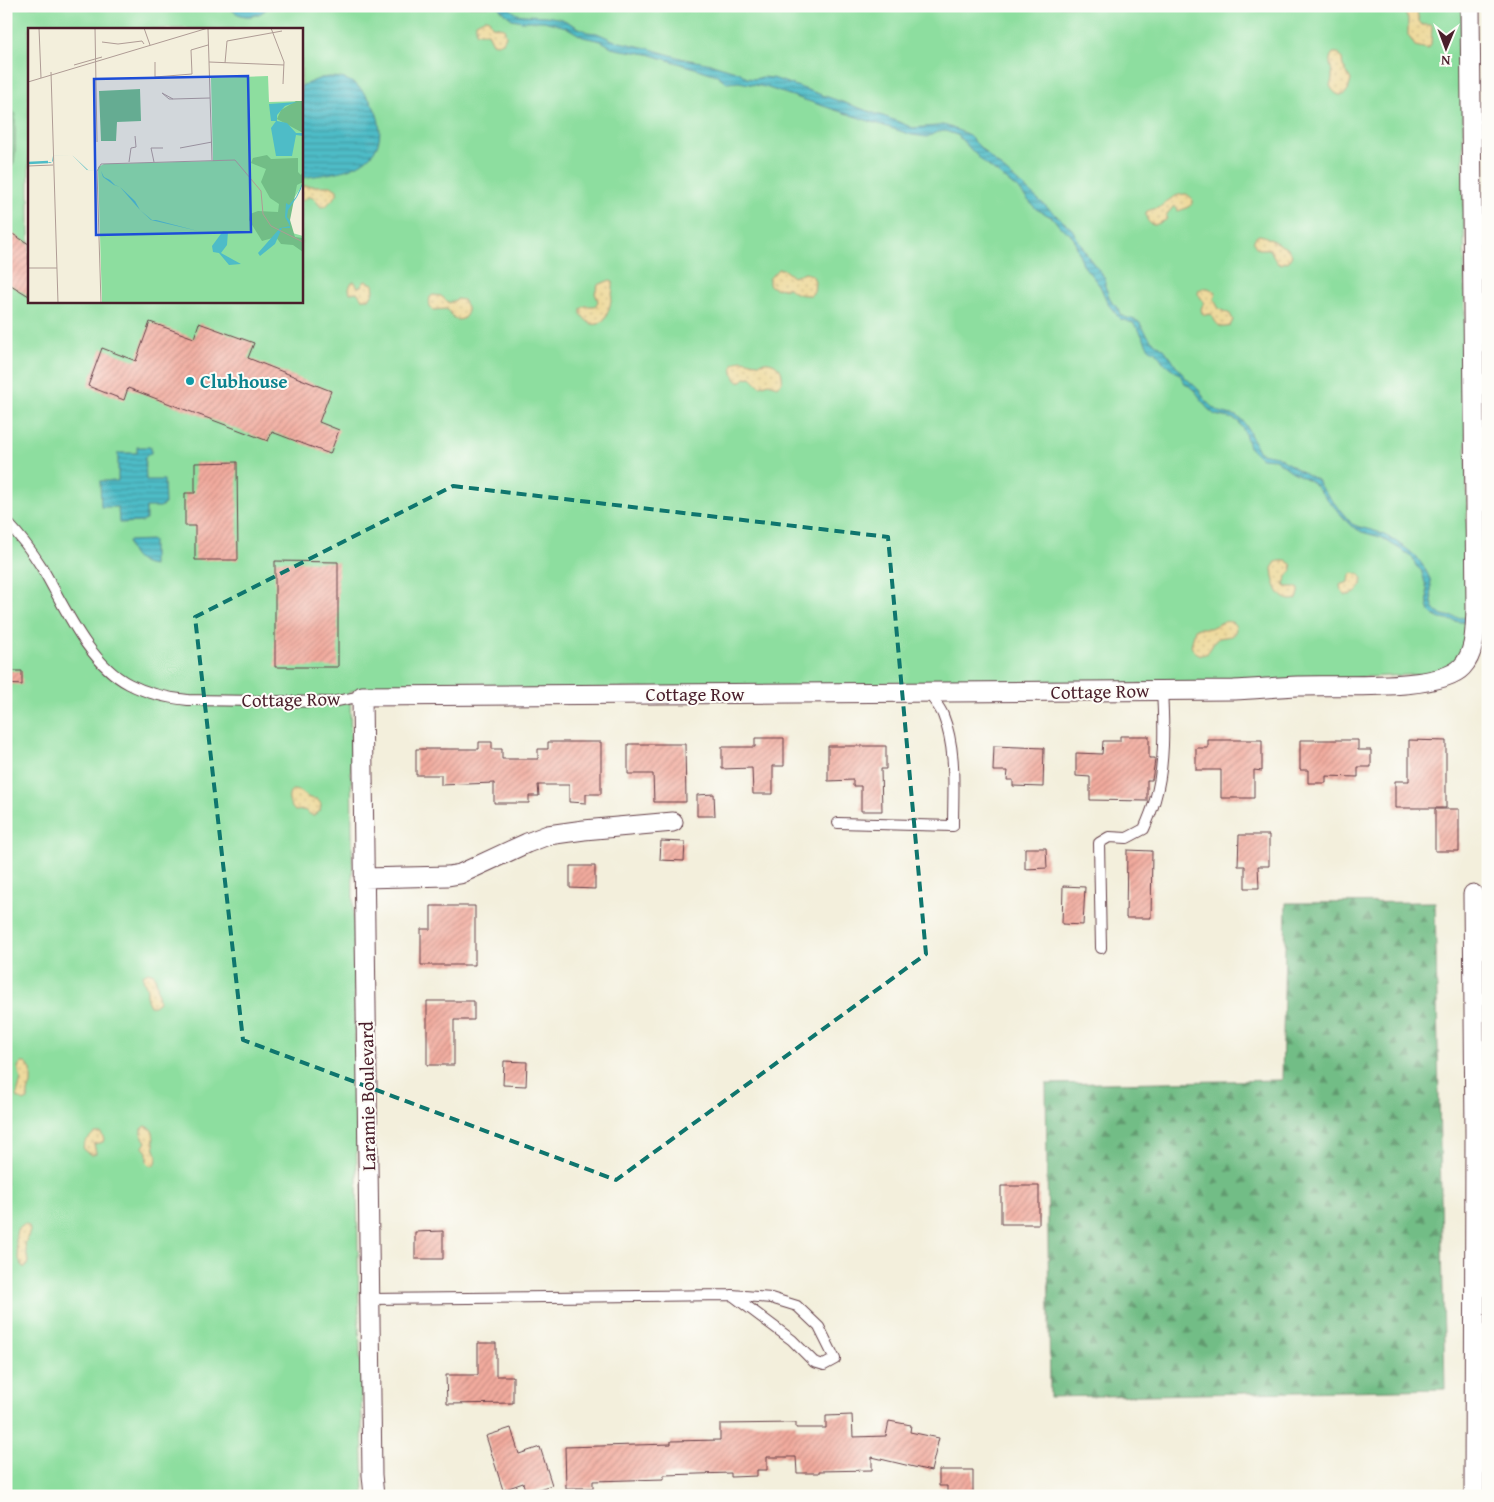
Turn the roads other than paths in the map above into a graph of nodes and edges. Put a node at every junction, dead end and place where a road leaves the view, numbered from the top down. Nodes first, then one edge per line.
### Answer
1 (1470, 6) edge
2 (6, 521) edge
3 (1162, 690) junction
4 (928, 692) junction
5 (362, 696) junction
6 (673, 822) dead end
7 (838, 823) dead end
8 (364, 878) junction
9 (1473, 894) dead end
10 (1101, 948) dead end
11 (732, 1295) junction
12 (370, 1300) junction
13 (374, 1496) edge
14 (1474, 1496) edge

1 - 3 street, Cottage Row
2 - 5 lane, Cottage Row
3 - 4 street, Cottage Row
3 - 10 lane
4 - 5 street, Cottage Row
4 - 7 lane
5 - 8 street, Laramie Boulevard
6 - 8 street
8 - 12 street, Laramie Boulevard
9 - 14 street
11 - 11 lane
11 - 12 lane
12 - 13 street, Laramie Boulevard

